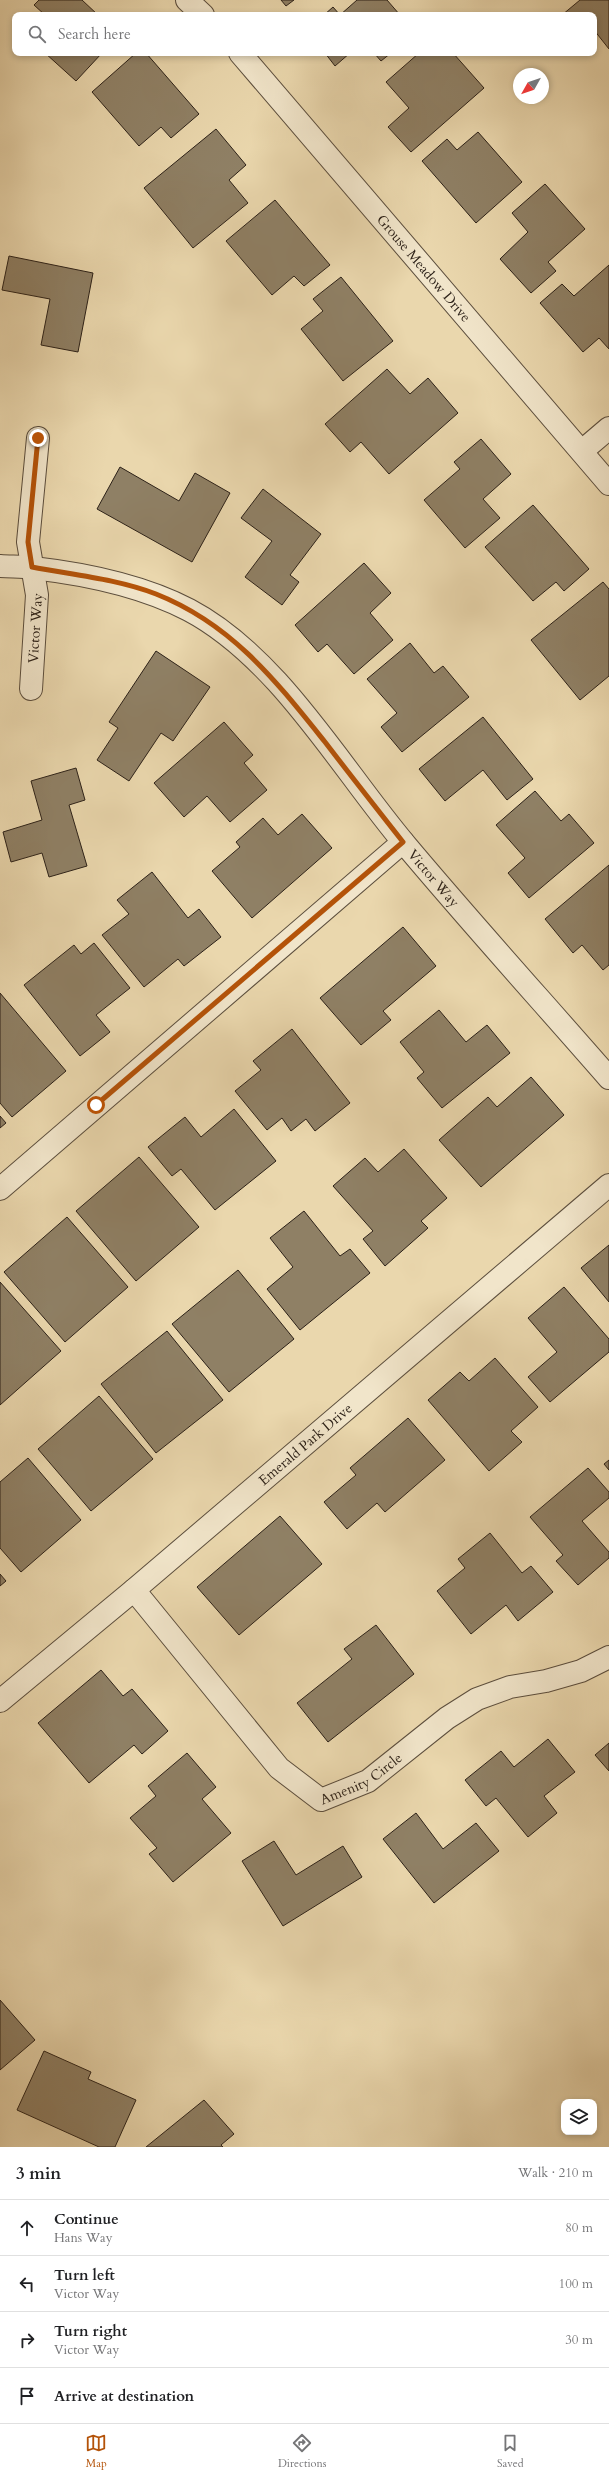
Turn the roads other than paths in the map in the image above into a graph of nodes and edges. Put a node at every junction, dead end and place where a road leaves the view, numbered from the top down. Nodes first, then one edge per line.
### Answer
1 (187, 0) edge
2 (200, 12) edge
3 (243, 56) edge
4 (609, 428) edge
5 (38, 438) dead end
6 (582, 451) junction
7 (609, 484) edge
8 (0, 566) edge
9 (32, 567) junction
10 (31, 689) dead end
11 (403, 842) junction
12 (609, 1078) edge
13 (609, 1185) edge
14 (0, 1189) edge
15 (134, 1590) junction
16 (609, 1657) edge
17 (0, 1701) edge

1 - 2 street
3 - 6 street, Grouse Meadow Drive
4 - 6 street
5 - 9 street, Victor Way
6 - 7 street, Grouse Meadow Drive
8 - 9 street, Victor Way
9 - 10 street, Victor Way
9 - 11 street, Victor Way
11 - 12 street, Victor Way
11 - 14 street
13 - 15 street, Emerald Park Drive
15 - 16 street, Amenity Circle
15 - 17 street, Emerald Park Drive

